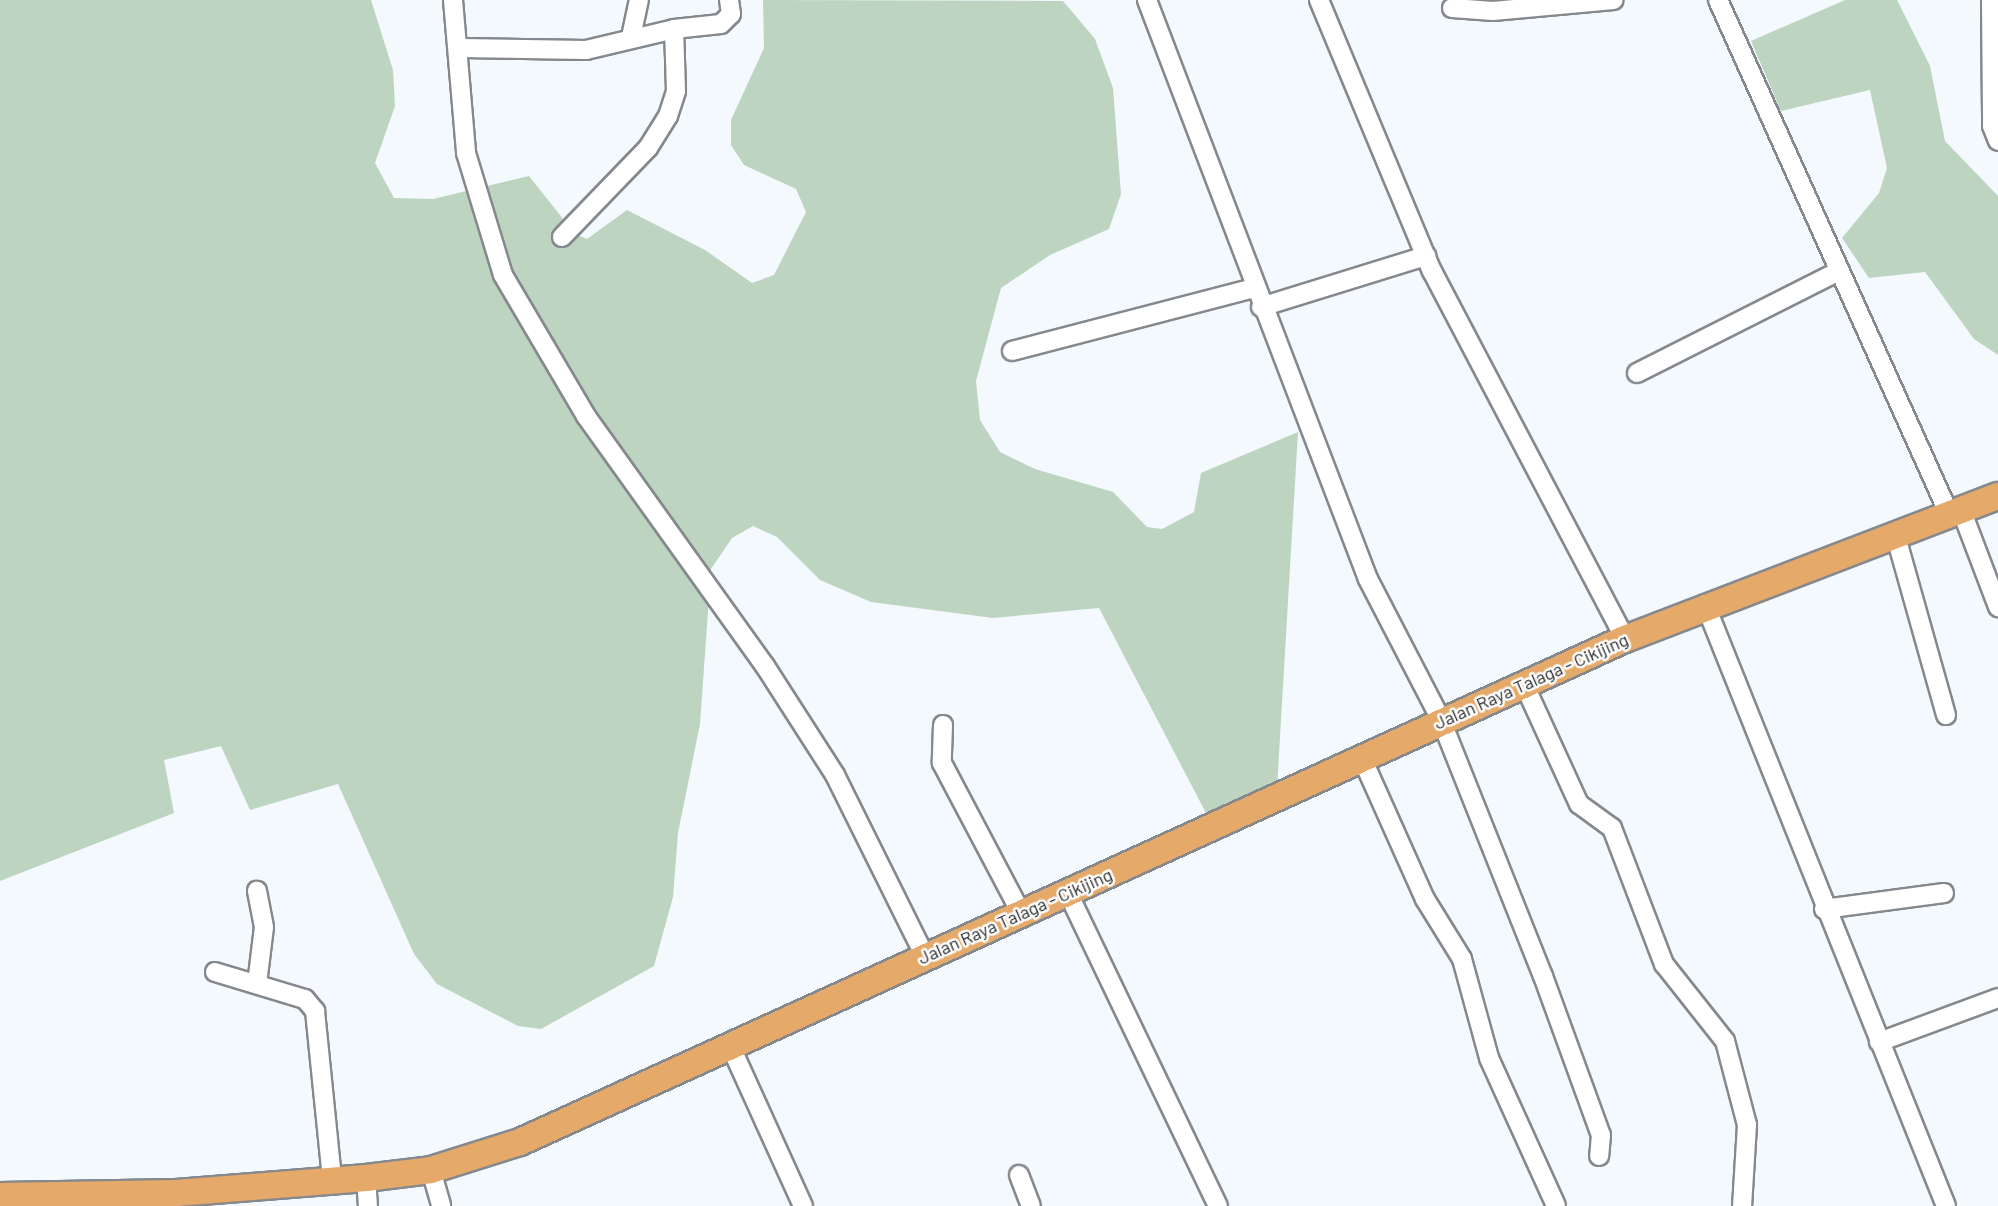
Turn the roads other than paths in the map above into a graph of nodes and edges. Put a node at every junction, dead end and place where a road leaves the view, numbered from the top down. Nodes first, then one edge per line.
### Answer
1 (453, 0) edge
2 (639, 0) edge
3 (729, 0) edge
4 (1147, 0) edge
5 (1319, 0) edge
6 (1614, 0) edge
7 (1718, 0) edge
8 (1991, 0) edge
9 (1452, 8) dead end
10 (674, 29) junction
11 (631, 37) junction
12 (461, 48) junction
13 (1998, 141) edge
14 (562, 237) dead end
15 (1426, 256) junction
16 (1837, 272) junction
17 (1254, 288) junction
18 (1261, 307) junction
19 (1012, 351) dead end
20 (1637, 373) dead end
21 (1998, 496) edge
22 (1956, 514) junction
23 (1896, 537) junction
24 (1705, 604) junction
25 (1998, 607) edge
26 (1625, 639) junction
27 (1524, 684) junction
28 (1946, 715) dead end
29 (1441, 720) junction
30 (943, 725) dead end
31 (1361, 756) junction
32 (257, 891) dead end
33 (1068, 893) junction
34 (1944, 893) dead end
35 (1824, 909) junction
36 (1022, 915) junction
37 (925, 956) junction
38 (215, 972) dead end
39 (257, 984) junction
40 (1998, 998) edge
41 (1879, 1042) junction
42 (730, 1045) junction
43 (1599, 1156) dead end
44 (430, 1170) junction
45 (1019, 1175) dead end
46 (332, 1177) junction
47 (366, 1178) junction
48 (13, 1199) edge
49 (177, 1199) edge
50 (368, 1206) edge
51 (441, 1206) edge
52 (803, 1206) edge
53 (1031, 1206) edge
54 (1218, 1206) edge
55 (1556, 1206) edge
56 (1742, 1206) edge
57 (1946, 1206) edge

1 - 12 street
2 - 11 street
3 - 10 street
4 - 17 street
5 - 15 street
6 - 9 street
7 - 16 street
8 - 13 street
10 - 11 street
10 - 14 street
11 - 12 street
12 - 37 street
15 - 18 street
15 - 26 street
16 - 20 street
16 - 22 street
17 - 18 street
17 - 19 street
18 - 29 street
21 - 22 main road, Jalan Raya Talaga - Cikijing
22 - 23 main road, Jalan Raya Talaga - Cikijing
22 - 25 street
23 - 24 main road, Jalan Raya Talaga - Cikijing
23 - 28 street
24 - 26 main road, Jalan Raya Talaga - Cikijing
24 - 35 street
26 - 27 main road, Jalan Raya Talaga - Cikijing
27 - 29 main road, Jalan Raya Talaga - Cikijing
27 - 56 street
29 - 31 main road, Jalan Raya Talaga - Cikijing
29 - 43 street
30 - 36 street
31 - 33 main road, Jalan Raya Talaga - Cikijing
31 - 55 street
32 - 39 street
33 - 36 main road, Jalan Raya Talaga - Cikijing
33 - 54 street
34 - 35 street
35 - 41 street
36 - 37 main road, Jalan Raya Talaga - Cikijing
37 - 42 main road, Jalan Raya Talaga - Cikijing
38 - 39 street
39 - 46 street
40 - 41 street
41 - 57 street
42 - 44 main road, Jalan Raya Talaga - Cikijing
42 - 52 street
44 - 47 main road, Jalan Raya Talaga - Cikijing
44 - 51 street
45 - 53 street
46 - 47 main road, Jalan Raya Talaga - Cikijing
46 - 49 main road, Jalan Raya Talaga - Cikijing
47 - 50 street
48 - 49 main road, Jalan Raya Talaga - Cikijing

